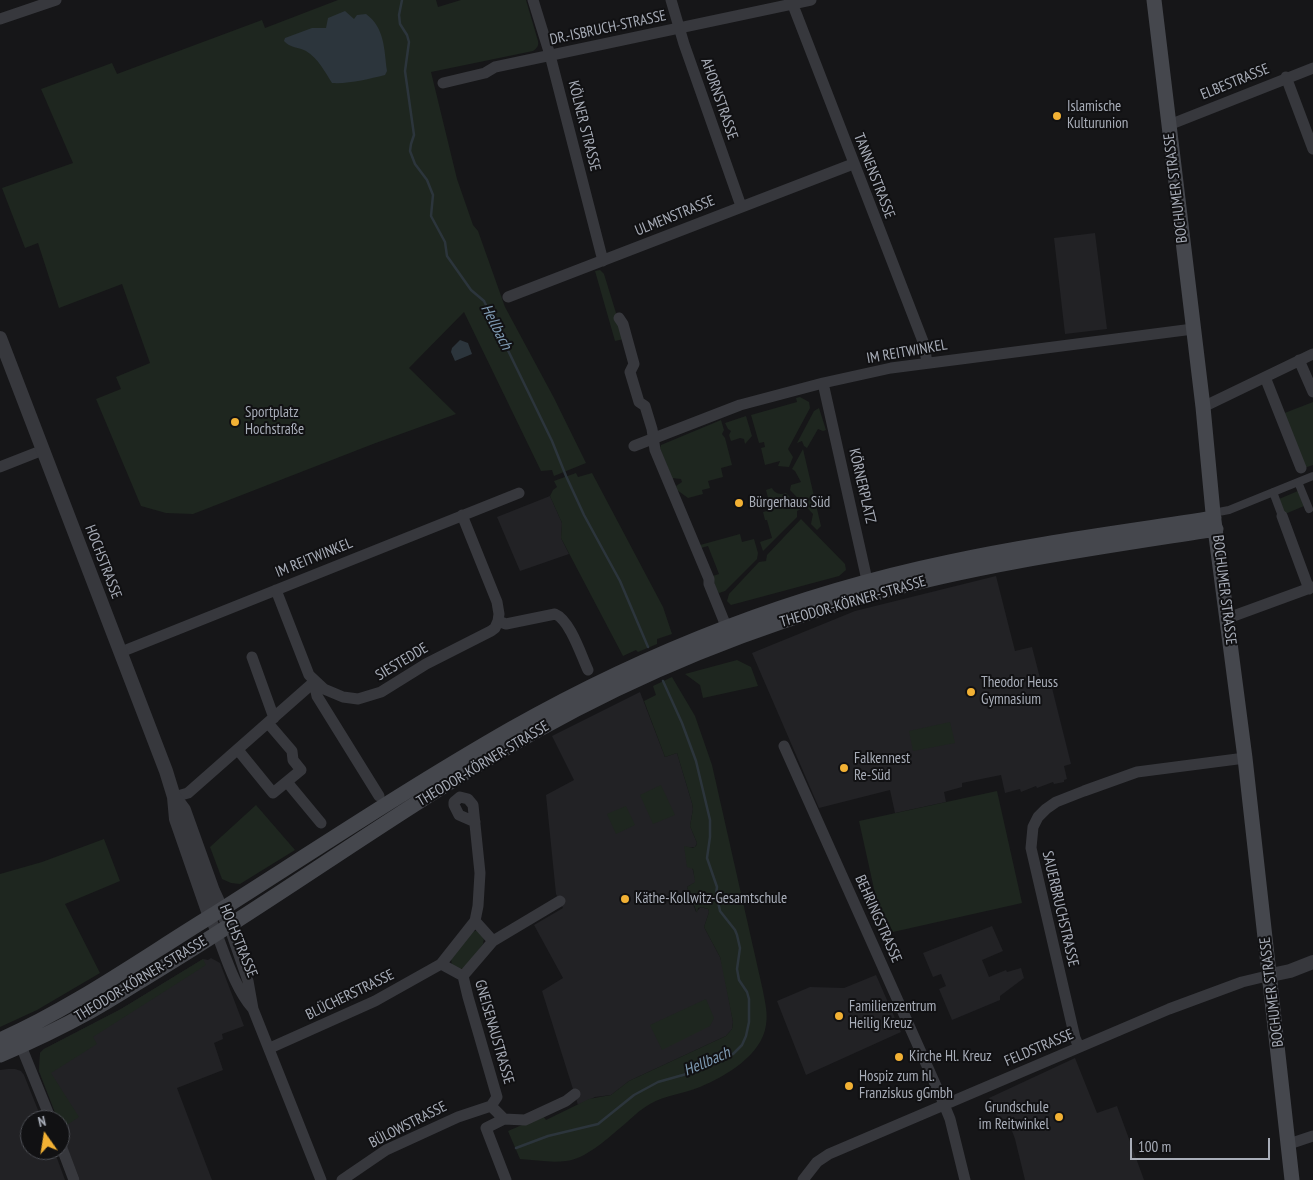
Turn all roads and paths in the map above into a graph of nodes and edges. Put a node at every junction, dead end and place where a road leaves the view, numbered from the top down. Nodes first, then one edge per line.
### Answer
1 (56, 0) edge
2 (533, 0) edge
3 (671, 0) edge
4 (811, 0) edge
5 (1154, 0) edge
6 (792, 2) edge
7 (0, 19) edge
8 (680, 28) junction
9 (550, 55) junction
10 (1313, 68) edge
11 (1286, 77) junction
12 (443, 83) dead end
13 (1169, 125) junction
14 (1313, 149) edge
15 (854, 164) junction
16 (741, 206) junction
17 (603, 261) junction
18 (508, 297) dead end
19 (620, 318) dead end
20 (1193, 329) junction
21 (0, 338) edge
22 (1313, 354) edge
23 (1300, 360) junction
24 (927, 363) junction
25 (1265, 377) junction
26 (823, 383) junction
27 (1313, 392) edge
28 (1203, 407) junction
29 (654, 438) junction
30 (634, 446) dead end
31 (43, 450) junction
32 (0, 467) edge
33 (1304, 476) edge
34 (1273, 492) junction
35 (519, 493) dead end
36 (1309, 509) dead end
37 (462, 515) junction
38 (1282, 516) joint
39 (1215, 520) junction
40 (869, 588) junction
41 (1311, 588) edge
42 (276, 590) junction
43 (1228, 618) junction
44 (724, 621) dead end
45 (498, 622) junction
46 (121, 652) junction
47 (252, 657) dead end
48 (588, 670) dead end
49 (314, 682) junction
50 (271, 720) junction
51 (784, 746) dead end
52 (238, 750) junction
53 (1245, 758) junction
54 (287, 782) junction
55 (378, 796) dead end
56 (174, 797) junction
57 (475, 822) dead end
58 (321, 823) dead end
59 (560, 902) dead end
60 (216, 913) junction
61 (475, 921) junction
62 (223, 930) junction
63 (493, 941) junction
64 (1313, 962) edge
65 (441, 964) junction
66 (1270, 975) junction
67 (463, 976) junction
68 (0, 1040) edge
69 (21, 1046) junction
70 (1079, 1047) junction
71 (270, 1048) junction
72 (0, 1055) edge
73 (575, 1094) dead end
74 (944, 1105) junction
75 (491, 1106) junction
76 (47, 1110) edge
77 (504, 1119) junction
78 (1313, 1136) edge
79 (1289, 1144) junction
80 (66, 1160) edge
81 (74, 1180) edge
82 (321, 1180) edge
83 (342, 1180) edge
84 (506, 1180) edge
85 (803, 1180) edge
86 (965, 1180) edge
87 (1292, 1180) edge

1 - 7 street
2 - 9 street, KÖLNER STRASSE
3 - 8 street, AHORNSTRASSE
4 - 6 street, DR.-ISBRUCH-STRASSE
5 - 13 main road, BOCHUMER STRASSE
6 - 8 street, DR.-ISBRUCH-STRASSE
6 - 15 street, TANNENSTRASSE
8 - 9 street, DR.-ISBRUCH-STRASSE
8 - 16 street, AHORNSTRASSE
9 - 12 street, DR.-ISBRUCH-STRASSE
9 - 17 street, KÖLNER STRASSE
10 - 11 street, ELBESTRASSE
11 - 13 street, ELBESTRASSE
11 - 14 street
13 - 20 main road, BOCHUMER STRASSE
15 - 16 street, ULMENSTRASSE
15 - 24 street, TANNENSTRASSE
16 - 17 street, ULMENSTRASSE
17 - 18 street, ULMENSTRASSE
19 - 29 street
20 - 24 street, IM REITWINKEL
20 - 28 main road, BOCHUMER STRASSE
21 - 31 street, HOCHSTRASSE
22 - 23 street
23 - 25 street
23 - 27 street
24 - 26 street, IM REITWINKEL
25 - 28 street
25 - 33 street
26 - 29 street, IM REITWINKEL
26 - 40 street, KÖRNERPLATZ
28 - 39 main road, BOCHUMER STRASSE
29 - 30 street, IM REITWINKEL
29 - 44 street
31 - 32 street
31 - 46 street, HOCHSTRASSE
33 - 34 street
33 - 36 street
34 - 38 street
34 - 39 street
35 - 37 street, IM REITWINKEL
37 - 42 street, IM REITWINKEL
37 - 45 street
38 - 41 street
39 - 40 main road, THEODOR-KÖRNER-STRASSE
39 - 43 main road, BOCHUMER STRASSE
40 - 60 main road, THEODOR-KÖRNER-STRASSE
40 - 62 main road, THEODOR-KÖRNER-STRASSE
41 - 43 street
42 - 46 street, IM REITWINKEL
42 - 49 street
43 - 53 main road, BOCHUMER STRASSE
45 - 48 street
45 - 49 street, SIESTEDDE
46 - 56 street, HOCHSTRASSE
47 - 50 street
49 - 50 street
49 - 55 street
50 - 52 street
50 - 54 street
51 - 74 street, BEHRINGSTRASSE
52 - 54 street
52 - 56 street
53 - 66 main road, BOCHUMER STRASSE
53 - 70 street, SAUERBRUCHSTRASSE
54 - 58 street
56 - 60 street, HOCHSTRASSE
57 - 61 street
59 - 63 street
60 - 62 street, HOCHSTRASSE
60 - 68 main road, THEODOR-KÖRNER-STRASSE
61 - 63 street
61 - 65 street, BLÜCHERSTRASSE
62 - 69 main road, THEODOR-KÖRNER-STRASSE
62 - 71 street, HOCHSTRASSE
63 - 67 street
64 - 66 street
65 - 67 street
65 - 71 street, BLÜCHERSTRASSE
66 - 70 street, FELDSTRASSE
66 - 79 main road, BOCHUMER STRASSE
67 - 75 street, GNEISENAUSTRASSE
69 - 72 main road, THEODOR-KÖRNER-STRASSE
69 - 76 street
70 - 74 street, FELDSTRASSE
71 - 82 street, HOCHSTRASSE
73 - 77 street
74 - 85 street, FELDSTRASSE
74 - 86 street, BEHRINGSTRASSE
75 - 77 street, GNEISENAUSTRASSE
75 - 83 street, BÜLOWSTRASSE
77 - 84 street
78 - 79 street
79 - 87 main road, BOCHUMER STRASSE
80 - 81 street

